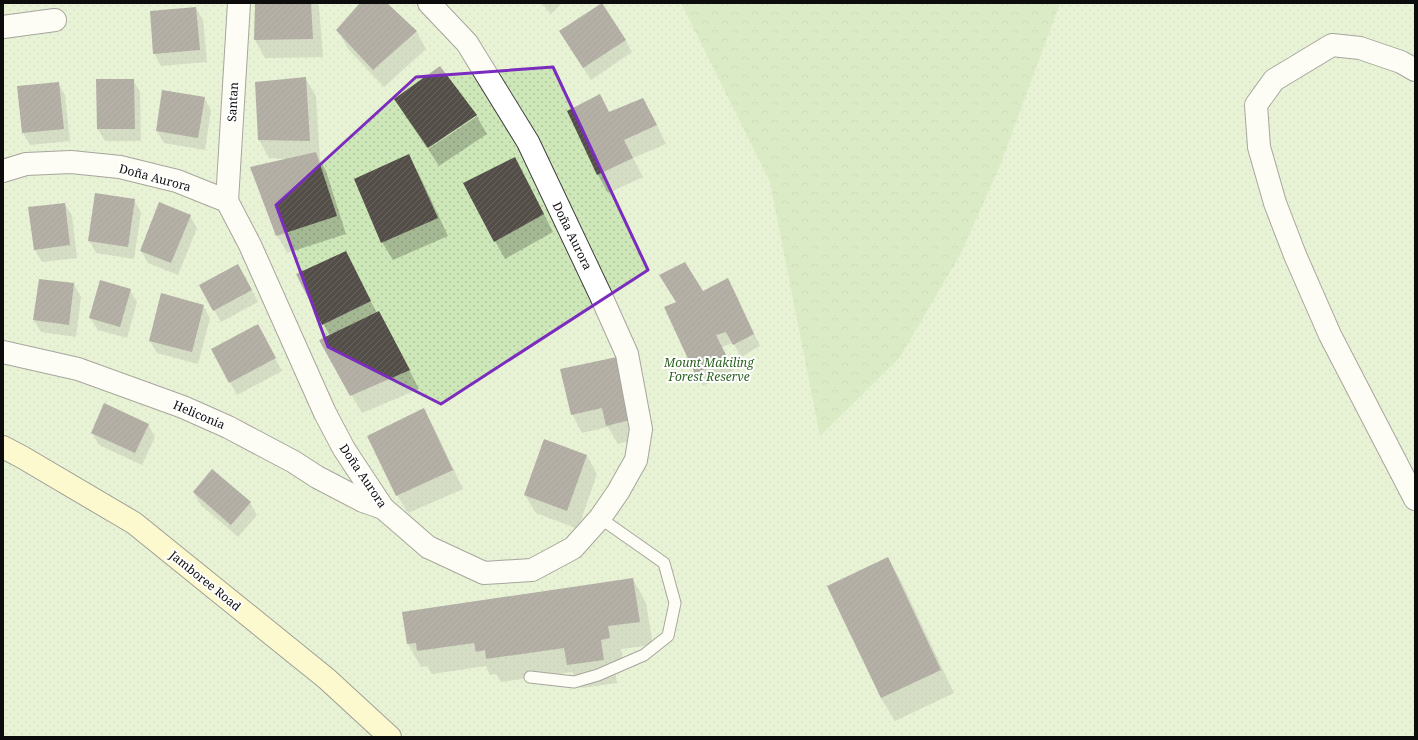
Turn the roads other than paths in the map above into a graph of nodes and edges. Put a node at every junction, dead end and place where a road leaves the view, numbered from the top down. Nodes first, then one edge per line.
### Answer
1 (239, 3) edge
2 (429, 3) edge
3 (55, 20) dead end
4 (3, 27) edge
5 (1415, 70) edge
6 (3, 171) edge
7 (227, 201) junction
8 (3, 352) edge
9 (3, 448) edge
10 (1415, 499) edge
11 (382, 508) junction
12 (600, 518) junction
13 (530, 677) dead end
14 (390, 737) edge

1 - 7 street, Santan
2 - 12 street, Doña Aurora
3 - 4 street
5 - 10 street
6 - 7 street, Doña Aurora
7 - 11 street, Doña Aurora
8 - 11 street, Heliconia
9 - 14 main road, Jamboree Road
11 - 12 street, Doña Aurora
12 - 13 lane

